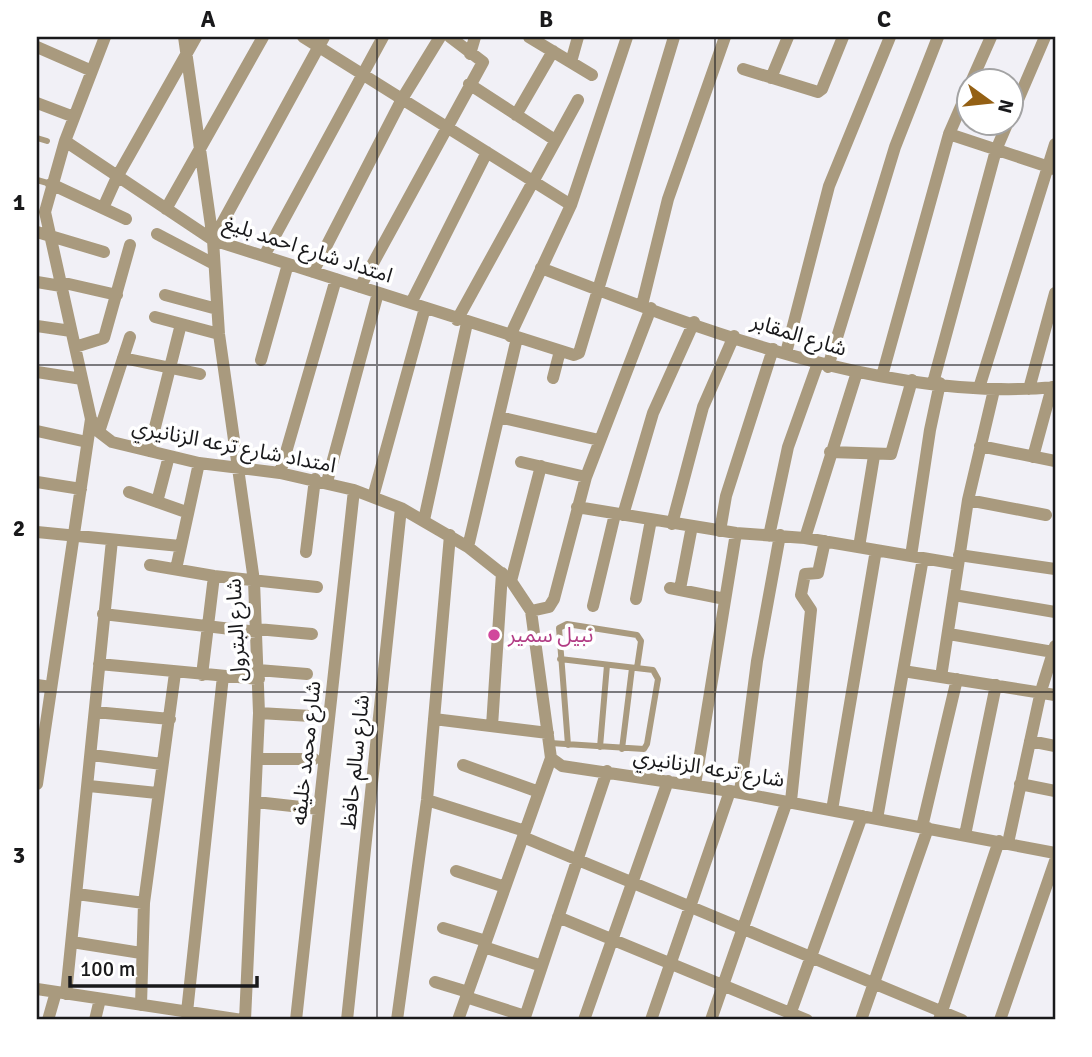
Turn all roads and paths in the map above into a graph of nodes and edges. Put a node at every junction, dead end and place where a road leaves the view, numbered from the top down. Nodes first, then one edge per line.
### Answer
1 (105, 37) edge
2 (184, 37) edge
3 (196, 37) edge
4 (263, 37) edge
5 (303, 37) edge
6 (383, 37) edge
7 (440, 37) edge
8 (450, 37) edge
9 (474, 37) edge
10 (529, 37) edge
11 (578, 37) edge
12 (627, 37) edge
13 (674, 37) edge
14 (725, 37) edge
15 (788, 37) edge
16 (843, 37) edge
17 (890, 37) edge
18 (938, 37) edge
19 (990, 37) edge
20 (1045, 37) edge
21 (321, 42) edge
22 (41, 44) edge
23 (553, 51) junction
24 (186, 53) junction
25 (470, 54) junction
26 (570, 62) junction
27 (978, 66) edge
28 (743, 69) dead end
29 (92, 71) junction
30 (362, 74) junction
31 (592, 75) dead end
32 (771, 78) junction
33 (1026, 81) edge
34 (469, 84) junction
35 (402, 99) junction
36 (578, 100) dead end
37 (37, 103) edge
38 (516, 115) junction
39 (74, 117) junction
40 (956, 118) edge
41 (445, 126) junction
42 (949, 134) junction
43 (1002, 136) edge
44 (37, 138) edge
45 (555, 140) junction
46 (47, 141) dead end
47 (65, 141) junction
48 (1055, 144) edge
49 (199, 146) junction
50 (996, 150) junction
51 (487, 152) junction
52 (1051, 168) edge
53 (117, 177) junction
54 (37, 180) edge
55 (533, 181) junction
56 (51, 184) junction
57 (571, 205) junction
58 (103, 208) junction
59 (166, 209) junction
60 (126, 219) dead end
61 (42, 232) edge
62 (157, 234) dead end
63 (213, 240) junction
64 (130, 245) dead end
65 (104, 252) dead end
66 (264, 256) junction
67 (214, 264) junction
68 (288, 264) junction
69 (541, 268) junction
70 (313, 272) junction
71 (335, 279) junction
72 (37, 282) edge
73 (61, 284) junction
74 (360, 287) junction
75 (600, 290) junction
76 (379, 293) junction
77 (1055, 293) edge
78 (117, 295) junction
79 (165, 295) dead end
80 (411, 303) junction
81 (647, 306) junction
82 (425, 308) junction
83 (217, 309) junction
84 (155, 317) dead end
85 (462, 321) junction
86 (694, 322) junction
87 (181, 324) junction
88 (37, 326) edge
89 (71, 331) junction
90 (219, 334) junction
91 (734, 336) junction
92 (130, 337) dead end
93 (514, 337) junction
94 (75, 347) junction
95 (560, 351) junction
96 (779, 351) junction
97 (123, 358) junction
98 (261, 360) dead end
99 (823, 365) junction
100 (170, 368) junction
101 (37, 372) edge
102 (857, 372) junction
103 (200, 374) dead end
104 (882, 376) junction
105 (553, 378) dead end
106 (82, 379) junction
107 (912, 380) junction
108 (937, 383) junction
109 (1054, 387) edge
110 (979, 388) junction
111 (1028, 388) junction
112 (994, 390) junction
113 (499, 416) junction
114 (90, 419) junction
115 (37, 431) edge
116 (99, 432) junction
117 (599, 440) junction
118 (87, 442) junction
119 (980, 446) junction
120 (149, 451) junction
121 (830, 452) junction
122 (169, 456) junction
123 (874, 456) junction
124 (1033, 457) junction
125 (521, 461) dead end
126 (1055, 461) edge
127 (199, 463) junction
128 (541, 466) junction
129 (238, 469) junction
130 (280, 473) junction
131 (586, 477) junction
132 (321, 481) junction
133 (37, 482) edge
134 (81, 489) junction
135 (355, 490) junction
136 (129, 492) dead end
137 (373, 497) junction
138 (968, 500) junction
139 (157, 502) junction
140 (577, 507) junction
141 (401, 508) junction
142 (186, 512) junction
143 (619, 515) junction
144 (1046, 515) dead end
145 (424, 520) junction
146 (651, 520) junction
147 (671, 524) junction
148 (692, 527) junction
149 (720, 531) junction
150 (37, 532) edge
151 (736, 533) junction
152 (450, 535) junction
153 (75, 536) junction
154 (774, 536) junction
155 (806, 538) junction
156 (112, 540) junction
157 (825, 541) junction
158 (180, 546) junction
159 (468, 547) junction
160 (859, 547) junction
161 (877, 550) junction
162 (306, 552) dead end
163 (917, 557) junction
164 (958, 560) junction
165 (150, 565) dead end
166 (176, 569) junction
167 (1055, 569) edge
168 (214, 576) junction
169 (507, 577) junction
170 (254, 581) junction
171 (317, 587) dead end
172 (954, 596) junction
173 (725, 598) junction
174 (636, 599) dead end
175 (593, 606) dead end
176 (531, 611) junction
177 (1055, 612) edge
178 (103, 614) junction
179 (206, 626) junction
180 (257, 630) junction
181 (312, 634) dead end
182 (949, 634) junction
183 (1054, 649) edge
184 (560, 659) junction
185 (99, 664) junction
186 (607, 665) junction
187 (634, 668) junction
188 (903, 671) junction
189 (175, 673) junction
190 (259, 674) junction
191 (307, 674) dead end
192 (202, 675) junction
193 (223, 676) junction
194 (941, 677) junction
195 (957, 679) junction
196 (37, 685) edge
197 (996, 685) junction
198 (51, 687) junction
199 (1041, 691) junction
200 (1055, 695) edge
201 (95, 712) junction
202 (259, 713) junction
203 (312, 716) dead end
204 (170, 719) junction
205 (434, 719) junction
206 (492, 726) junction
207 (549, 738) junction
208 (1030, 741) junction
209 (568, 745) junction
210 (600, 747) junction
211 (1055, 747) edge
212 (622, 749) junction
213 (92, 755) junction
214 (551, 758) junction
215 (258, 759) junction
216 (314, 759) dead end
217 (162, 764) junction
218 (463, 765) dead end
219 (607, 771) junction
220 (668, 781) junction
221 (37, 784) edge
222 (1020, 784) junction
223 (695, 785) junction
224 (89, 786) junction
225 (539, 792) junction
226 (735, 792) junction
227 (1055, 792) edge
228 (157, 793) junction
229 (426, 800) junction
230 (789, 801) junction
231 (256, 802) junction
232 (319, 809) junction
233 (832, 810) junction
234 (862, 816) junction
235 (877, 819) junction
236 (925, 828) junction
237 (524, 834) junction
238 (965, 835) junction
239 (1003, 842) junction
240 (1055, 853) edge
241 (577, 859) junction
242 (1055, 861) edge
243 (456, 871) dead end
244 (632, 883) junction
245 (505, 887) junction
246 (77, 894) junction
247 (144, 903) junction
248 (690, 906) junction
249 (558, 916) junction
250 (443, 928) dead end
251 (743, 929) junction
252 (612, 939) junction
253 (72, 942) junction
254 (485, 944) junction
255 (141, 953) junction
256 (811, 957) junction
257 (670, 963) junction
258 (541, 966) junction
259 (435, 982) dead end
260 (874, 984) junction
261 (723, 986) junction
262 (37, 989) edge
263 (61, 993) junction
264 (467, 994) junction
265 (100, 999) junction
266 (145, 1005) junction
267 (189, 1015) edge
268 (940, 1016) edge
269 (790, 1017) edge
270 (524, 1018) edge
271 (48, 1020) edge
272 (95, 1020) edge
273 (145, 1020) edge
274 (244, 1020) edge
275 (296, 1020) edge
276 (347, 1020) edge
277 (397, 1020) edge
278 (458, 1020) edge
279 (584, 1020) edge
280 (651, 1020) edge
281 (711, 1020) edge
282 (807, 1020) edge
283 (861, 1020) edge
284 (961, 1020) edge
285 (1000, 1020) edge

1 - 29 street
2 - 24 street, شارع البترول
3 - 24 street
4 - 49 street
5 - 21 street
6 - 30 street
7 - 35 street
8 - 25 street
9 - 25 street
10 - 23 street
11 - 26 street
12 - 57 street
13 - 75 street
14 - 81 street
15 - 32 street
16 - 32 street
17 - 96 street
18 - 99 street
19 - 27 street
20 - 33 street
21 - 30 street
21 - 63 street
22 - 29 street
23 - 26 street
23 - 38 street
24 - 49 street, شارع البترول
24 - 53 street
25 - 34 street
26 - 31 street
28 - 32 street
29 - 39 street
30 - 35 street
30 - 66 street
34 - 38 street
34 - 41 street
35 - 41 street
35 - 70 street
36 - 45 street
37 - 39 street
38 - 45 street
39 - 47 street
40 - 42 street
41 - 51 street
41 - 74 street
42 - 50 street
42 - 104 street
43 - 50 street
44 - 46 lane
45 - 55 street
47 - 53 street, امتداد شارع احمد بليغ
47 - 56 street
48 - 52 street
49 - 59 street
49 - 63 street, شارع البترول
50 - 52 street
50 - 108 street
51 - 55 street
51 - 80 street
52 - 110 street
53 - 58 street
53 - 59 street, امتداد شارع احمد بليغ
54 - 56 lane
55 - 57 street
55 - 85 street
56 - 58 street
56 - 61 street
57 - 69 street
58 - 60 street
59 - 63 street, امتداد شارع احمد بليغ
61 - 65 street
61 - 73 street
62 - 67 street
63 - 66 street, امتداد شارع احمد بليغ
63 - 67 street, شارع البترول
64 - 78 street
66 - 68 street, امتداد شارع احمد بليغ
67 - 83 street, شارع البترول
68 - 70 street, امتداد شارع احمد بليغ
68 - 98 street
69 - 75 street, شارع المقابر
69 - 93 street
70 - 71 street, امتداد شارع احمد بليغ
71 - 74 street, امتداد شارع احمد بليغ
71 - 130 street
72 - 73 street
73 - 78 street
73 - 89 street
74 - 76 street, امتداد شارع احمد بليغ
75 - 81 street, شارع المقابر
75 - 95 street
76 - 80 street, امتداد شارع احمد بليغ
76 - 132 street
77 - 111 street
78 - 94 street
79 - 83 street
80 - 82 street, امتداد شارع احمد بليغ
81 - 86 street, شارع المقابر
81 - 117 street
82 - 85 street, امتداد شارع احمد بليغ
82 - 137 street
83 - 90 street, شارع البترول
84 - 87 street
85 - 93 street, امتداد شارع احمد بليغ
85 - 145 street
86 - 91 street, شارع المقابر
86 - 143 street
87 - 90 street
87 - 100 street
88 - 89 street
89 - 94 street
90 - 129 street, شارع البترول
91 - 96 street, شارع المقابر
91 - 147 street
92 - 97 street
93 - 95 street, امتداد شارع احمد بليغ
93 - 113 street
94 - 106 street
95 - 105 street
96 - 99 street, شارع المقابر
96 - 149 street
97 - 100 street
97 - 116 street
99 - 102 street, شارع المقابر
99 - 154 street
100 - 103 street
100 - 120 street
101 - 106 street
102 - 104 street, شارع المقابر
102 - 121 street
104 - 107 street, شارع المقابر
106 - 114 street
107 - 108 street, شارع المقابر
107 - 123 street
108 - 110 street, شارع المقابر
108 - 163 street
109 - 111 street, شارع المقابر
109 - 124 street
110 - 112 street, شارع المقابر
111 - 112 street, شارع المقابر
112 - 119 street
113 - 117 street
113 - 159 street
114 - 116 street
114 - 118 street
115 - 118 street
116 - 120 street, امتداد شارع ترعه الزنانيري
117 - 131 street
118 - 134 street
119 - 124 street
119 - 138 street
120 - 122 street, امتداد شارع ترعه الزنانيري
121 - 123 street
121 - 155 street
122 - 127 street, امتداد شارع ترعه الزنانيري
122 - 139 street
123 - 160 street
124 - 126 street
125 - 128 street
127 - 129 street, امتداد شارع ترعه الزنانيري
127 - 142 street
128 - 131 street
128 - 169 street
129 - 130 street, امتداد شارع ترعه الزنانيري
129 - 170 street, شارع البترول
130 - 132 street, امتداد شارع ترعه الزنانيري
131 - 140 street
132 - 135 street, امتداد شارع ترعه الزنانيري
132 - 162 street
133 - 134 street
134 - 153 street
135 - 137 street, امتداد شارع ترعه الزنانيري
135 - 232 street, شارع محمد خليفه
136 - 139 street
137 - 141 street, امتداد شارع ترعه الزنانيري
138 - 144 street
138 - 164 street
139 - 142 street
140 - 143 street
140 - 176 street
141 - 145 street, امتداد شارع ترعه الزنانيري
141 - 276 street, شارع سالم حافظ
142 - 158 street
143 - 146 street
143 - 175 street
145 - 152 street, امتداد شارع ترعه الزنانيري
146 - 147 street
146 - 174 street
147 - 148 street
148 - 149 street
148 - 173 street
149 - 151 street
150 - 153 street
151 - 154 street
151 - 173 street
152 - 159 street, امتداد شارع ترعه الزنانيري
152 - 205 street
153 - 156 street
153 - 198 street
154 - 155 street
154 - 226 street
155 - 157 street
156 - 158 street
156 - 178 street
157 - 160 street
157 - 230 street
158 - 166 street
159 - 169 street, امتداد شارع ترعه الزنانيري
160 - 161 street
161 - 163 street
161 - 233 street
163 - 164 street
163 - 188 street
164 - 167 street
164 - 172 street
165 - 166 street
166 - 168 street
168 - 170 street
168 - 179 street
169 - 176 street
169 - 206 street
170 - 171 street
170 - 180 street, شارع البترول
172 - 177 street
172 - 182 street
173 - 223 street
176 - 207 street
178 - 179 street
178 - 185 street
179 - 180 street
179 - 192 street
180 - 181 street
180 - 190 street, شارع البترول
182 - 183 street
182 - 194 street
183 - 199 street
184 - 186 lane
184 - 187 lane
184 - 209 lane
185 - 189 street
185 - 201 street
186 - 187 lane
186 - 210 lane
187 - 212 lane
187 - 212 lane
188 - 194 street
188 - 235 street
189 - 192 street
189 - 204 street
190 - 191 street
190 - 193 street
190 - 202 street, شارع البترول
192 - 193 street
193 - 267 street
194 - 195 street
195 - 197 street
195 - 236 street
196 - 198 street
197 - 199 street
197 - 238 street
198 - 221 street
199 - 200 street
199 - 208 street
201 - 204 street
201 - 213 street
202 - 203 street
202 - 215 street, شارع البترول
204 - 217 street
205 - 206 street
205 - 229 street
206 - 207 street
207 - 209 lane
207 - 214 street
208 - 211 street
208 - 222 street
209 - 210 lane
210 - 212 lane
213 - 217 street
213 - 224 street
214 - 219 street, شارع ترعه الزنانيري
214 - 225 street
215 - 216 street
215 - 231 street, شارع البترول
217 - 228 street
218 - 225 street
219 - 220 street, شارع ترعه الزنانيري
219 - 241 street
220 - 223 street, شارع ترعه الزنانيري
220 - 244 street
222 - 227 street
222 - 239 street
223 - 226 street, شارع ترعه الزنانيري
224 - 228 street
224 - 246 street
225 - 237 street
226 - 230 street, شارع ترعه الزنانيري
226 - 248 street
228 - 247 street
229 - 237 street
229 - 277 street
230 - 233 street, شارع ترعه الزنانيري
230 - 251 street
231 - 232 street
231 - 274 street, شارع البترول
232 - 275 street, شارع محمد خليفه
233 - 234 street, شارع ترعه الزنانيري
234 - 235 street, شارع ترعه الزنانيري
234 - 256 street
235 - 236 street, شارع ترعه الزنانيري
236 - 238 street, شارع ترعه الزنانيري
236 - 260 street
237 - 241 street
237 - 245 street
238 - 239 street, شارع ترعه الزنانيري
239 - 240 street, شارع ترعه الزنانيري
239 - 268 street
241 - 244 street
241 - 249 street
242 - 285 street
243 - 245 street
244 - 248 street
244 - 252 street
245 - 254 street
246 - 247 street
246 - 253 street
247 - 255 street
248 - 251 street
248 - 257 street
249 - 252 street
249 - 258 street
250 - 254 street
251 - 256 street
251 - 261 street
252 - 257 street
252 - 279 street
253 - 255 street
253 - 263 street
254 - 258 street
254 - 264 street
255 - 266 street
256 - 260 street
256 - 269 street
257 - 261 street
257 - 280 street
258 - 270 street
259 - 264 street
260 - 268 street
260 - 283 street
261 - 269 street
261 - 281 street
262 - 263 street
263 - 265 street
263 - 271 street
264 - 270 street
264 - 278 street
265 - 266 street
265 - 272 street
266 - 267 street
266 - 273 street
267 - 274 street
268 - 284 street
269 - 282 street

